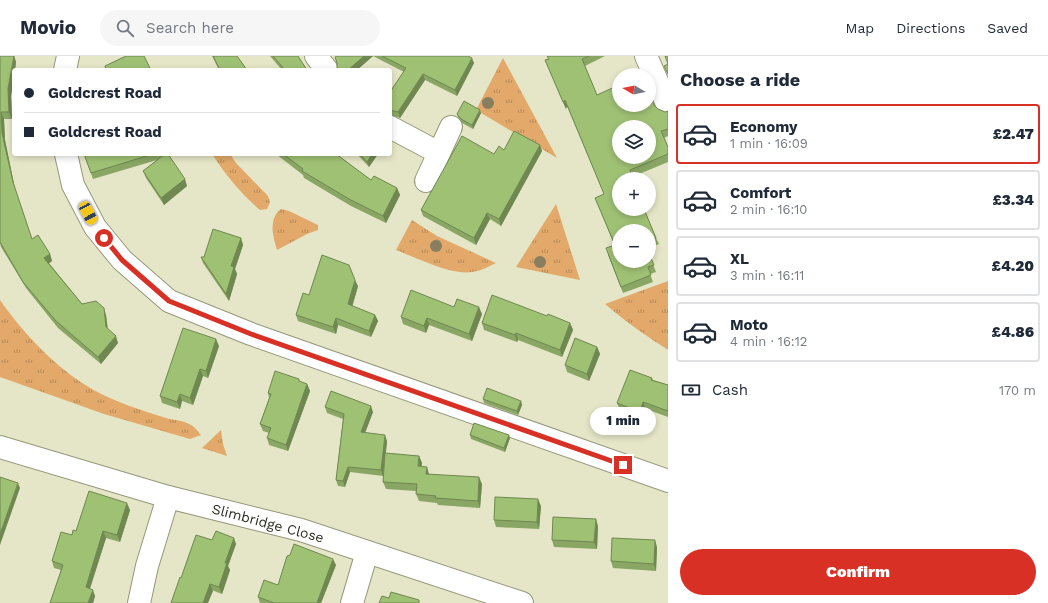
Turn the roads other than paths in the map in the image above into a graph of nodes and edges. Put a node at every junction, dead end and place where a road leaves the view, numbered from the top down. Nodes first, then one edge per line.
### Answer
1 (68, 56) edge
2 (316, 56) edge
3 (646, 56) edge
4 (65, 68) edge
5 (325, 68) edge
6 (668, 106) edge
7 (451, 127) dead end
8 (392, 128) edge
9 (438, 153) junction
10 (66, 156) edge
11 (426, 181) dead end
12 (0, 447) edge
13 (668, 481) edge
14 (168, 497) junction
15 (367, 552) junction
16 (139, 603) edge
17 (352, 603) edge
18 (522, 603) edge

1 - 4 street
2 - 5 street
3 - 6 street
7 - 9 street
8 - 9 street
9 - 11 street
10 - 13 street
12 - 14 street, Slimbridge Close
14 - 15 street, Slimbridge Close
14 - 16 street
15 - 17 street
15 - 18 street, Slimbridge Close

